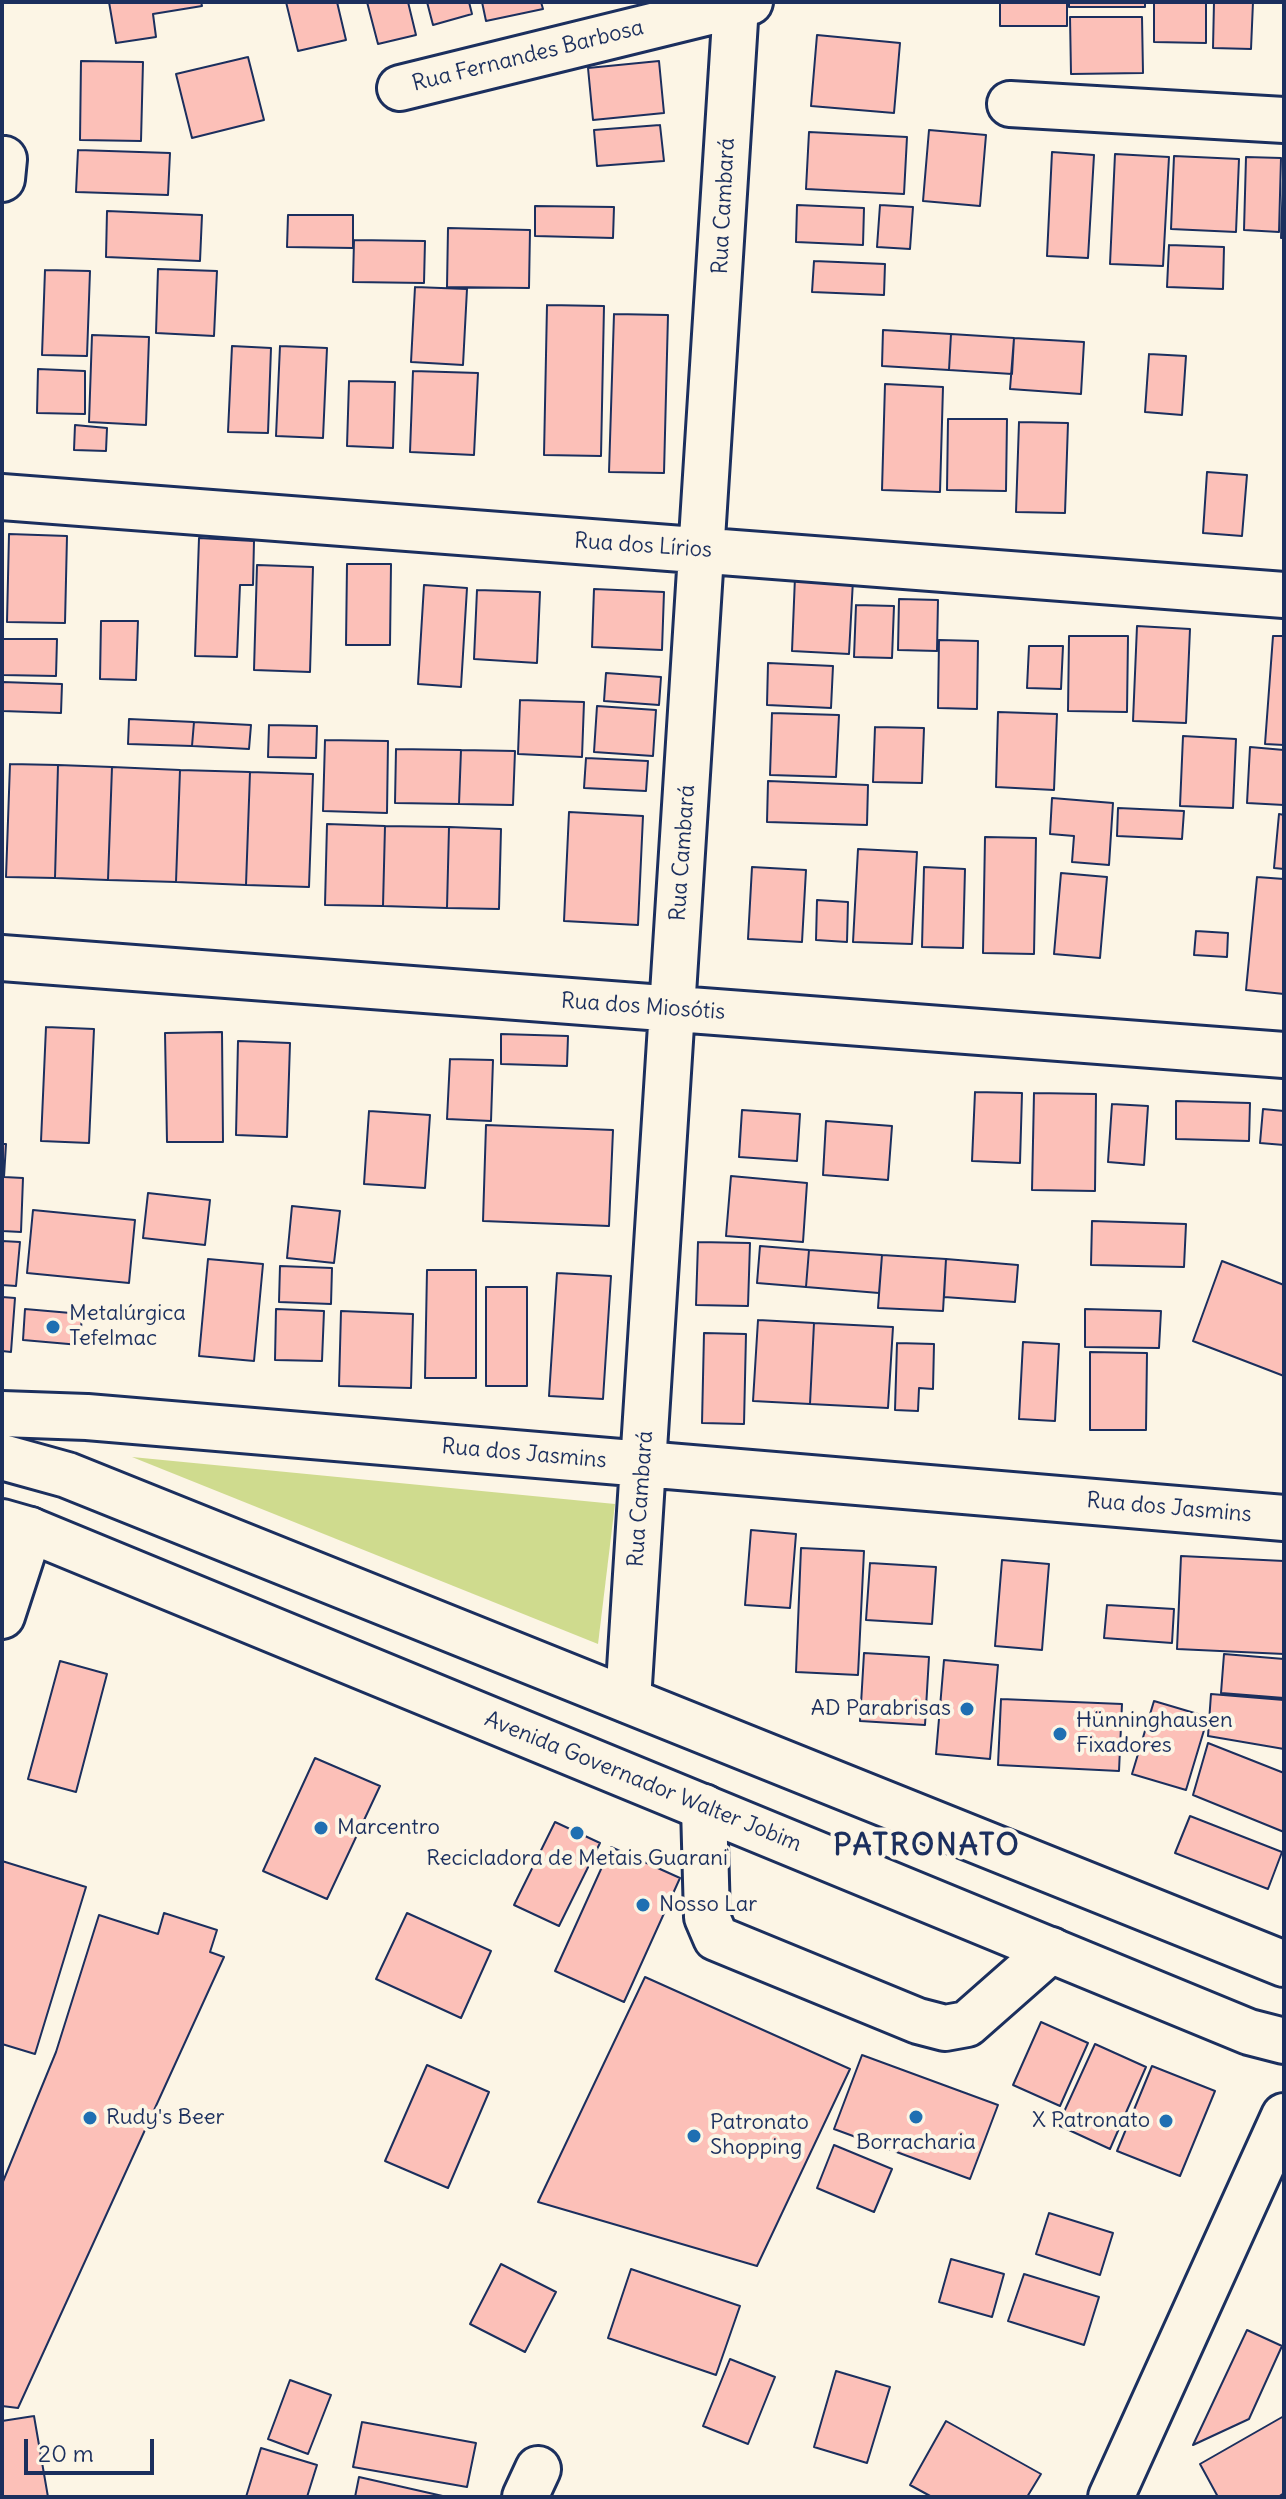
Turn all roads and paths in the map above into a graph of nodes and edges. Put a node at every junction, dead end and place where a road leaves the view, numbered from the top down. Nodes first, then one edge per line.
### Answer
1 (743, 4) edge
2 (400, 88) dead end
3 (1010, 104) dead end
4 (1284, 120) edge
5 (2, 497) edge
6 (702, 551) junction
7 (1284, 595) edge
8 (2, 958) edge
9 (673, 1008) junction
10 (1284, 1055) edge
11 (2, 1414) edge
12 (2, 1457) edge
13 (643, 1464) junction
14 (1284, 1518) edge
15 (16, 1526) edge
16 (2, 1616) edge
17 (628, 1700) junction
18 (704, 1807) junction
19 (1051, 1950) junction
20 (1284, 1964) edge
21 (1284, 2041) edge
22 (1283, 2123) edge
23 (1111, 2497) edge

1 - 2 street, Rua Fernandes Barbosa
1 - 6 street, Rua Cambará
3 - 4 street
5 - 6 street, Rua dos Lírios
6 - 7 street, Rua dos Lírios
6 - 9 street, Rua Cambará
8 - 9 street, Rua dos Miosótis
9 - 10 street, Rua dos Miosótis
9 - 13 street, Rua Cambará
11 - 13 street, Rua dos Jasmins
12 - 17 street
13 - 14 street, Rua dos Jasmins
13 - 17 street, Rua Cambará
15 - 16 street
15 - 18 street, Avenida Governador Walter Jobim
17 - 20 street
18 - 19 street, Avenida Governador Walter Jobim
18 - 19 street
19 - 21 street, Avenida Governador Walter Jobim
22 - 23 street

